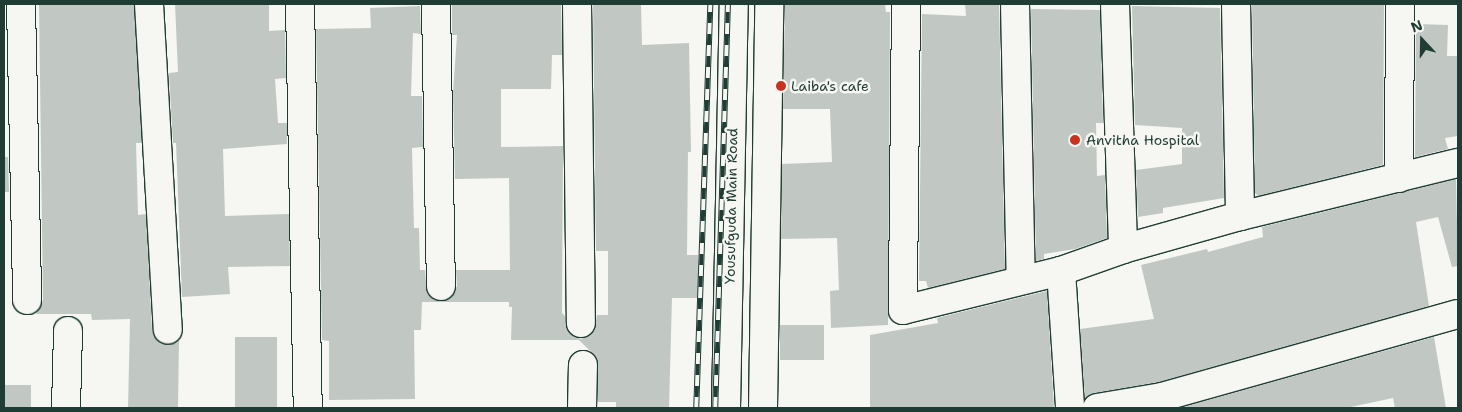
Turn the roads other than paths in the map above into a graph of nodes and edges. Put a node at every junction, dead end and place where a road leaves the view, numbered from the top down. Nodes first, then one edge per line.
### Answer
1 (21, 4) edge
2 (149, 4) edge
3 (300, 4) edge
4 (436, 4) edge
5 (577, 4) edge
6 (734, 4) edge
7 (769, 4) edge
8 (906, 4) edge
9 (1015, 4) edge
10 (1115, 4) edge
11 (1236, 4) edge
12 (1400, 4) edge
13 (1458, 163) edge
14 (1400, 178) junction
15 (1240, 216) junction
16 (1123, 249) junction
17 (1061, 271) junction
18 (1021, 280) junction
19 (441, 286) dead end
20 (28, 300) dead end
21 (1458, 314) edge
22 (581, 323) dead end
23 (168, 329) dead end
24 (68, 331) dead end
25 (582, 364) dead end
26 (66, 408) edge
27 (308, 408) edge
28 (582, 408) edge
29 (726, 408) edge
30 (763, 408) edge
31 (1070, 408) edge
32 (1097, 408) edge

1 - 20 street
2 - 23 street
3 - 27 street
4 - 19 street
5 - 22 street
6 - 29 street, Yousufguda Main Road
7 - 30 street
8 - 18 street
9 - 18 street
10 - 16 street
11 - 15 street
12 - 14 street
13 - 14 street
14 - 15 street
15 - 16 street
16 - 17 street
17 - 18 street
17 - 31 street
21 - 32 street
24 - 26 street
25 - 28 street

